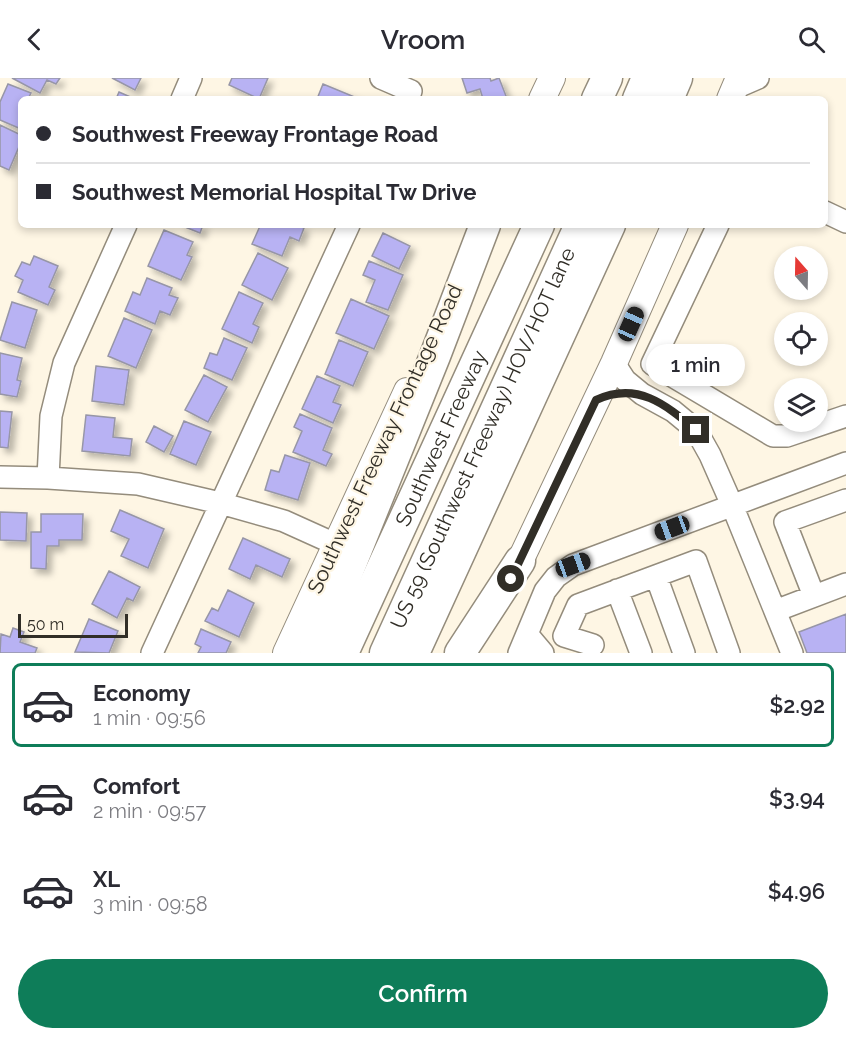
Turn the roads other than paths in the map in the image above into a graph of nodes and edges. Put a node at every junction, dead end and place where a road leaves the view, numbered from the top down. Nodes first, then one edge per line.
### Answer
1 (191, 78) edge
2 (381, 78) edge
3 (552, 78) edge
4 (607, 78) edge
5 (647, 78) edge
6 (677, 78) edge
7 (409, 95) edge
8 (183, 96) edge
9 (543, 96) edge
10 (598, 96) edge
11 (639, 96) edge
12 (669, 96) edge
13 (828, 213) edge
14 (846, 222) edge
15 (125, 228) edge
16 (348, 228) edge
17 (484, 228) edge
18 (484, 228) edge
19 (538, 228) edge
20 (579, 228) edge
21 (609, 228) edge
22 (674, 228) edge
23 (717, 228) edge
24 (614, 363) junction
25 (642, 394) junction
26 (596, 400) junction
27 (846, 416) edge
28 (846, 464) edge
29 (0, 477) edge
30 (48, 478) junction
31 (846, 500) edge
32 (220, 503) junction
33 (732, 506) junction
34 (335, 544) junction
35 (520, 561) junction
36 (656, 576) junction
37 (846, 584) edge
38 (617, 590) junction
39 (814, 596) junction
40 (775, 611) junction
41 (527, 634) junction
42 (594, 649) edge
43 (152, 653) edge
44 (286, 653) edge
45 (315, 653) edge
46 (343, 653) edge
47 (385, 653) edge
48 (414, 653) edge
49 (460, 653) edge
50 (476, 653) edge
51 (519, 653) edge
52 (543, 653) edge
53 (641, 653) edge
54 (684, 653) edge
55 (729, 653) edge
56 (792, 653) edge

1 - 8 street
2 - 7 street
3 - 9 main road
4 - 10 highway
5 - 11 highway
6 - 12 highway
13 - 14 street
15 - 30 street
16 - 32 street
17 - 34 main road, Southwest Freeway Frontage Road
18 - 45 highway
19 - 46 highway, Southwest Freeway
20 - 47 highway, US 59 (Southwest Freeway) HOV/HOT lane
21 - 48 highway
22 - 24 main road
23 - 27 street
24 - 25 street
24 - 26 main road
25 - 26 street
25 - 33 street
26 - 35 main road
28 - 33 street
29 - 30 street
30 - 32 street
31 - 39 street
32 - 34 street
32 - 43 street
33 - 40 street
33 - 41 street
34 - 44 main road, Southwest Freeway Frontage Road
35 - 49 highway
35 - 50 main road
36 - 38 street
36 - 54 street
36 - 55 street
37 - 39 street
38 - 42 street
38 - 53 street
39 - 40 street
40 - 56 street
41 - 51 street
41 - 52 street

